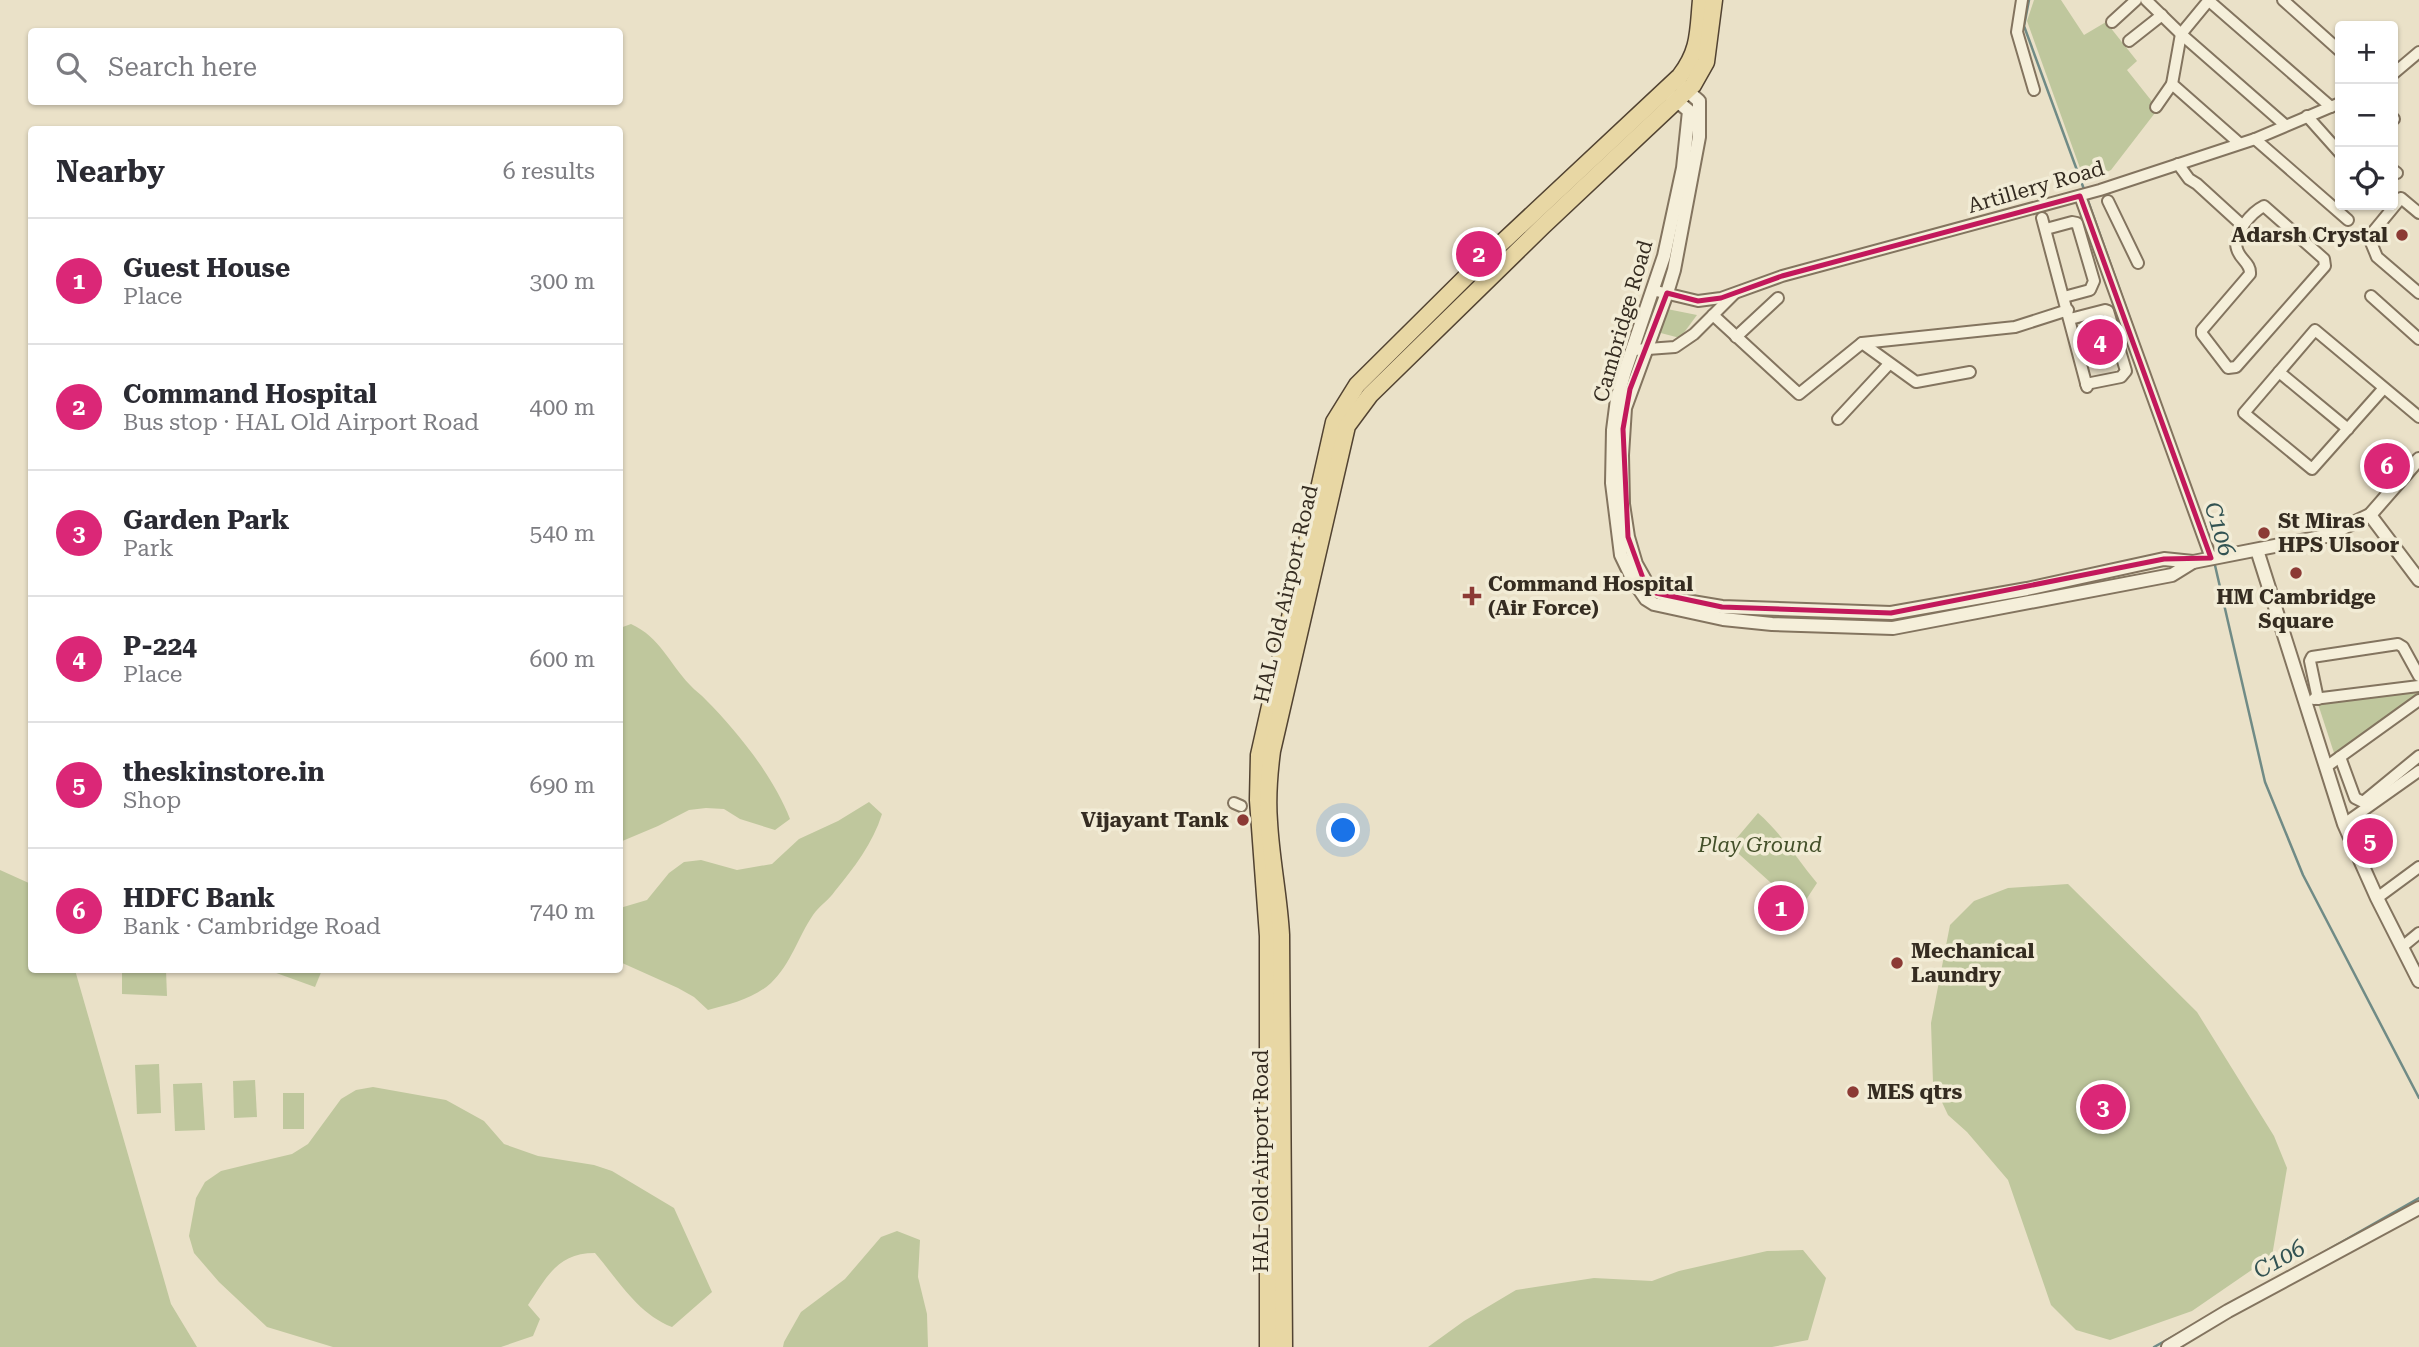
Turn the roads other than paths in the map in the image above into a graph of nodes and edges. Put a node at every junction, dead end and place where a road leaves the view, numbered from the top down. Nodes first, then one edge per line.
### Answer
1 (1701, 0) edge
2 (1714, 0) edge
3 (2022, 0) edge
4 (2136, 0) edge
5 (2146, 0) edge
6 (2209, 0) edge
7 (2283, 0) edge
8 (2162, 15) junction
9 (2112, 22) dead end
10 (2181, 34) junction
11 (2129, 41) dead end
12 (2335, 47) edge
13 (2419, 52) edge
14 (2398, 70) edge
15 (2172, 85) junction
16 (1676, 90) junction
17 (2034, 90) dead end
18 (2335, 106) edge
19 (2156, 107) dead end
20 (2335, 107) edge
21 (2307, 117) junction
22 (2285, 125) junction
23 (2255, 139) junction
24 (2239, 144) junction
25 (2335, 148) edge
26 (2181, 163) junction
27 (2080, 196) junction
28 (2108, 201) dead end
29 (2419, 213) edge
30 (2348, 220) dead end
31 (2244, 226) junction
32 (2138, 263) dead end
33 (1652, 290) junction
34 (1736, 292) junction
35 (1667, 293) junction
36 (2419, 293) edge
37 (2064, 296) junction
38 (2371, 296) dead end
39 (1778, 298) dead end
40 (2069, 314) junction
41 (1713, 316) junction
42 (1736, 337) junction
43 (2419, 339) edge
44 (1862, 343) junction
45 (1640, 350) junction
46 (1889, 364) junction
47 (1970, 372) dead end
48 (2279, 372) junction
49 (2384, 388) junction
50 (2419, 417) edge
51 (1839, 419) dead end
52 (2348, 429) junction
53 (2419, 459) edge
54 (2370, 515) junction
55 (2257, 550) junction
56 (2211, 558) junction
57 (2419, 580) edge
58 (2419, 676) edge
59 (2419, 686) edge
60 (2318, 699) junction
61 (2304, 700) junction
62 (2419, 700) edge
63 (1265, 755) junction
64 (2419, 756) edge
65 (2340, 757) junction
66 (2326, 767) junction
67 (2419, 771) edge
68 (2344, 824) junction
69 (2419, 867) edge
70 (2377, 898) junction
71 (2419, 933) edge
72 (2402, 947) junction
73 (2419, 981) edge
74 (2419, 1208) edge
75 (1268, 1347) edge
76 (1284, 1347) edge
77 (2168, 1347) edge

1 - 16 main road, HAL Old Airport Road
2 - 16 main road, HAL Old Airport Road
3 - 17 street
4 - 9 street
5 - 8 street
6 - 10 street
6 - 18 street
7 - 12 street
8 - 10 street
8 - 11 street
10 - 15 street
10 - 22 street
13 - 14 street
15 - 19 street
15 - 24 street
16 - 33 street, Cambridge Road
16 - 35 street, Cambridge Road
16 - 63 main road, HAL Old Airport Road
20 - 21 street, Artillery Road
21 - 22 street, Artillery Road
21 - 25 street
22 - 23 street, Artillery Road
23 - 24 street, Artillery Road
23 - 30 street
24 - 26 street, Artillery Road
26 - 27 street, Artillery Road
26 - 31 street
27 - 34 street, Artillery Road
27 - 56 street
28 - 32 street
29 - 36 street
31 - 31 street
33 - 35 street, Artillery Road
33 - 45 street, Cambridge Road
34 - 35 street, Artillery Road
34 - 41 street, Artillery Road
35 - 45 street, Cambridge Road
37 - 37 street
37 - 40 street
38 - 43 street
39 - 42 street
40 - 40 street
40 - 44 street
41 - 42 street
41 - 45 street, Artillery Road
42 - 44 street
44 - 46 street
45 - 56 street, Cambridge Road
46 - 47 street
46 - 51 street
48 - 49 street
48 - 52 street
48 - 52 street
49 - 50 street
49 - 52 street
53 - 54 street
54 - 55 street, Cambridge Road
54 - 57 street
55 - 56 street, Cambridge Road
55 - 61 street
58 - 60 street
59 - 60 street
60 - 61 street
61 - 66 street
62 - 65 street
63 - 75 main road, HAL Old Airport Road
63 - 76 main road, HAL Old Airport Road
64 - 65 street
65 - 66 street
66 - 68 street
67 - 68 street
68 - 70 street
69 - 70 street
70 - 72 street
71 - 72 street
72 - 73 street
74 - 77 street

